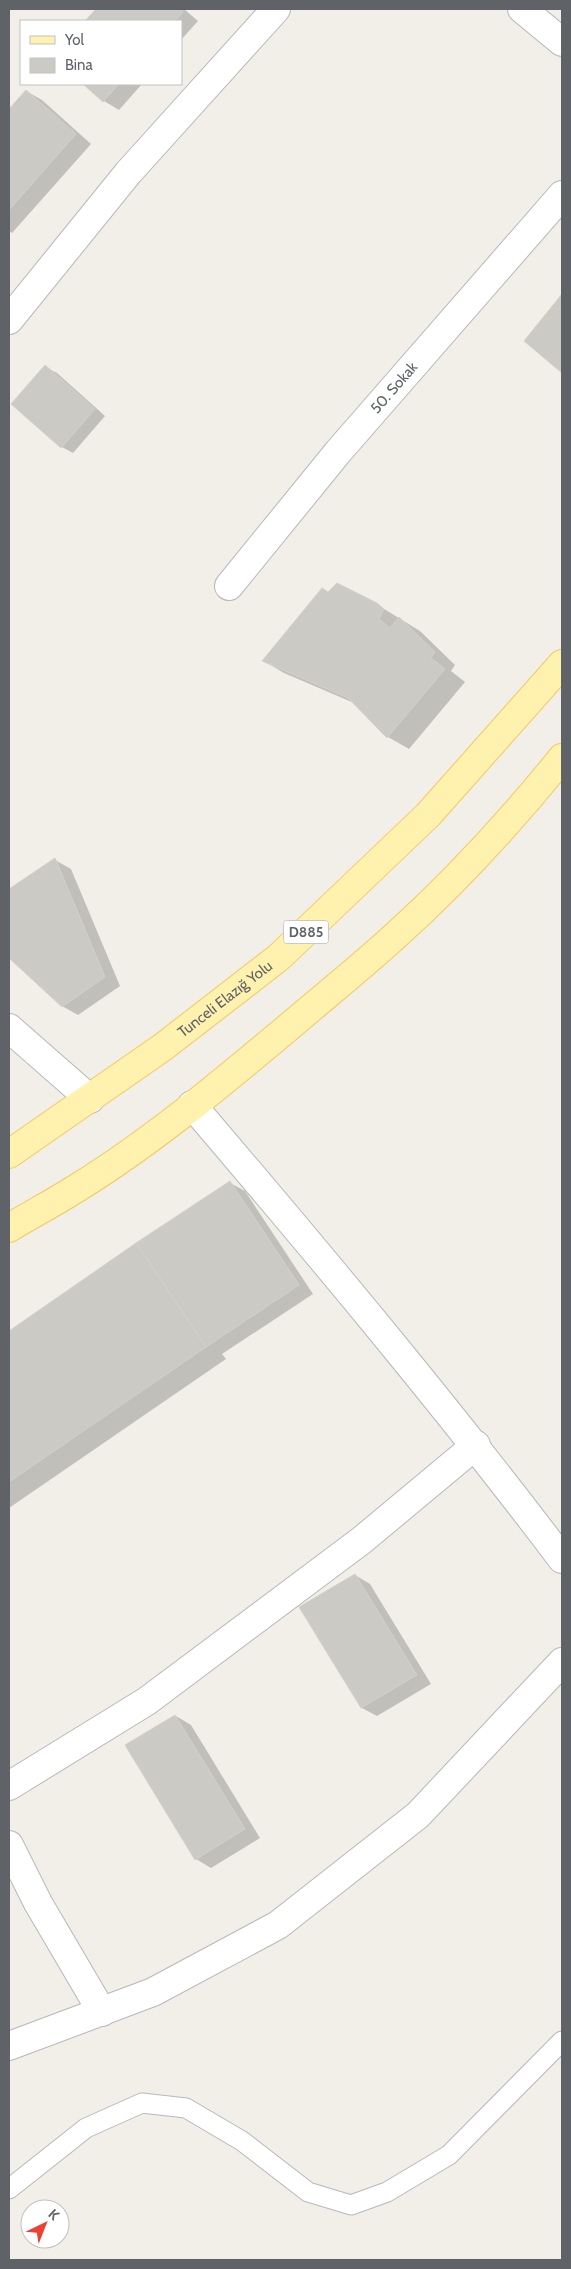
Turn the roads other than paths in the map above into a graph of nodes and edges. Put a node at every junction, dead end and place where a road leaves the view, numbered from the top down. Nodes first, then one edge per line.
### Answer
1 (276, 9) edge
2 (522, 9) edge
3 (562, 42) edge
4 (562, 195) edge
5 (9, 320) edge
6 (230, 586) dead end
7 (562, 664) edge
8 (562, 758) edge
9 (9, 1028) edge
10 (90, 1099) junction
11 (192, 1106) junction
12 (9, 1154) edge
13 (9, 1228) edge
14 (476, 1445) junction
15 (562, 1559) edge
16 (562, 1662) edge
17 (9, 1786) edge
18 (9, 1845) edge
19 (102, 2012) junction
20 (562, 2041) edge
21 (9, 2046) edge
22 (9, 2189) edge

1 - 5 street
2 - 3 street
4 - 6 street, 50. Sokak
7 - 10 main road, Tunceli Elazığ Yolu / D885
8 - 11 main road
9 - 10 street
10 - 12 main road, Tunceli Elazığ Yolu / D885
11 - 13 main road
11 - 14 street
14 - 15 street
14 - 17 street
16 - 19 street
18 - 19 street
19 - 21 street
20 - 22 lane

